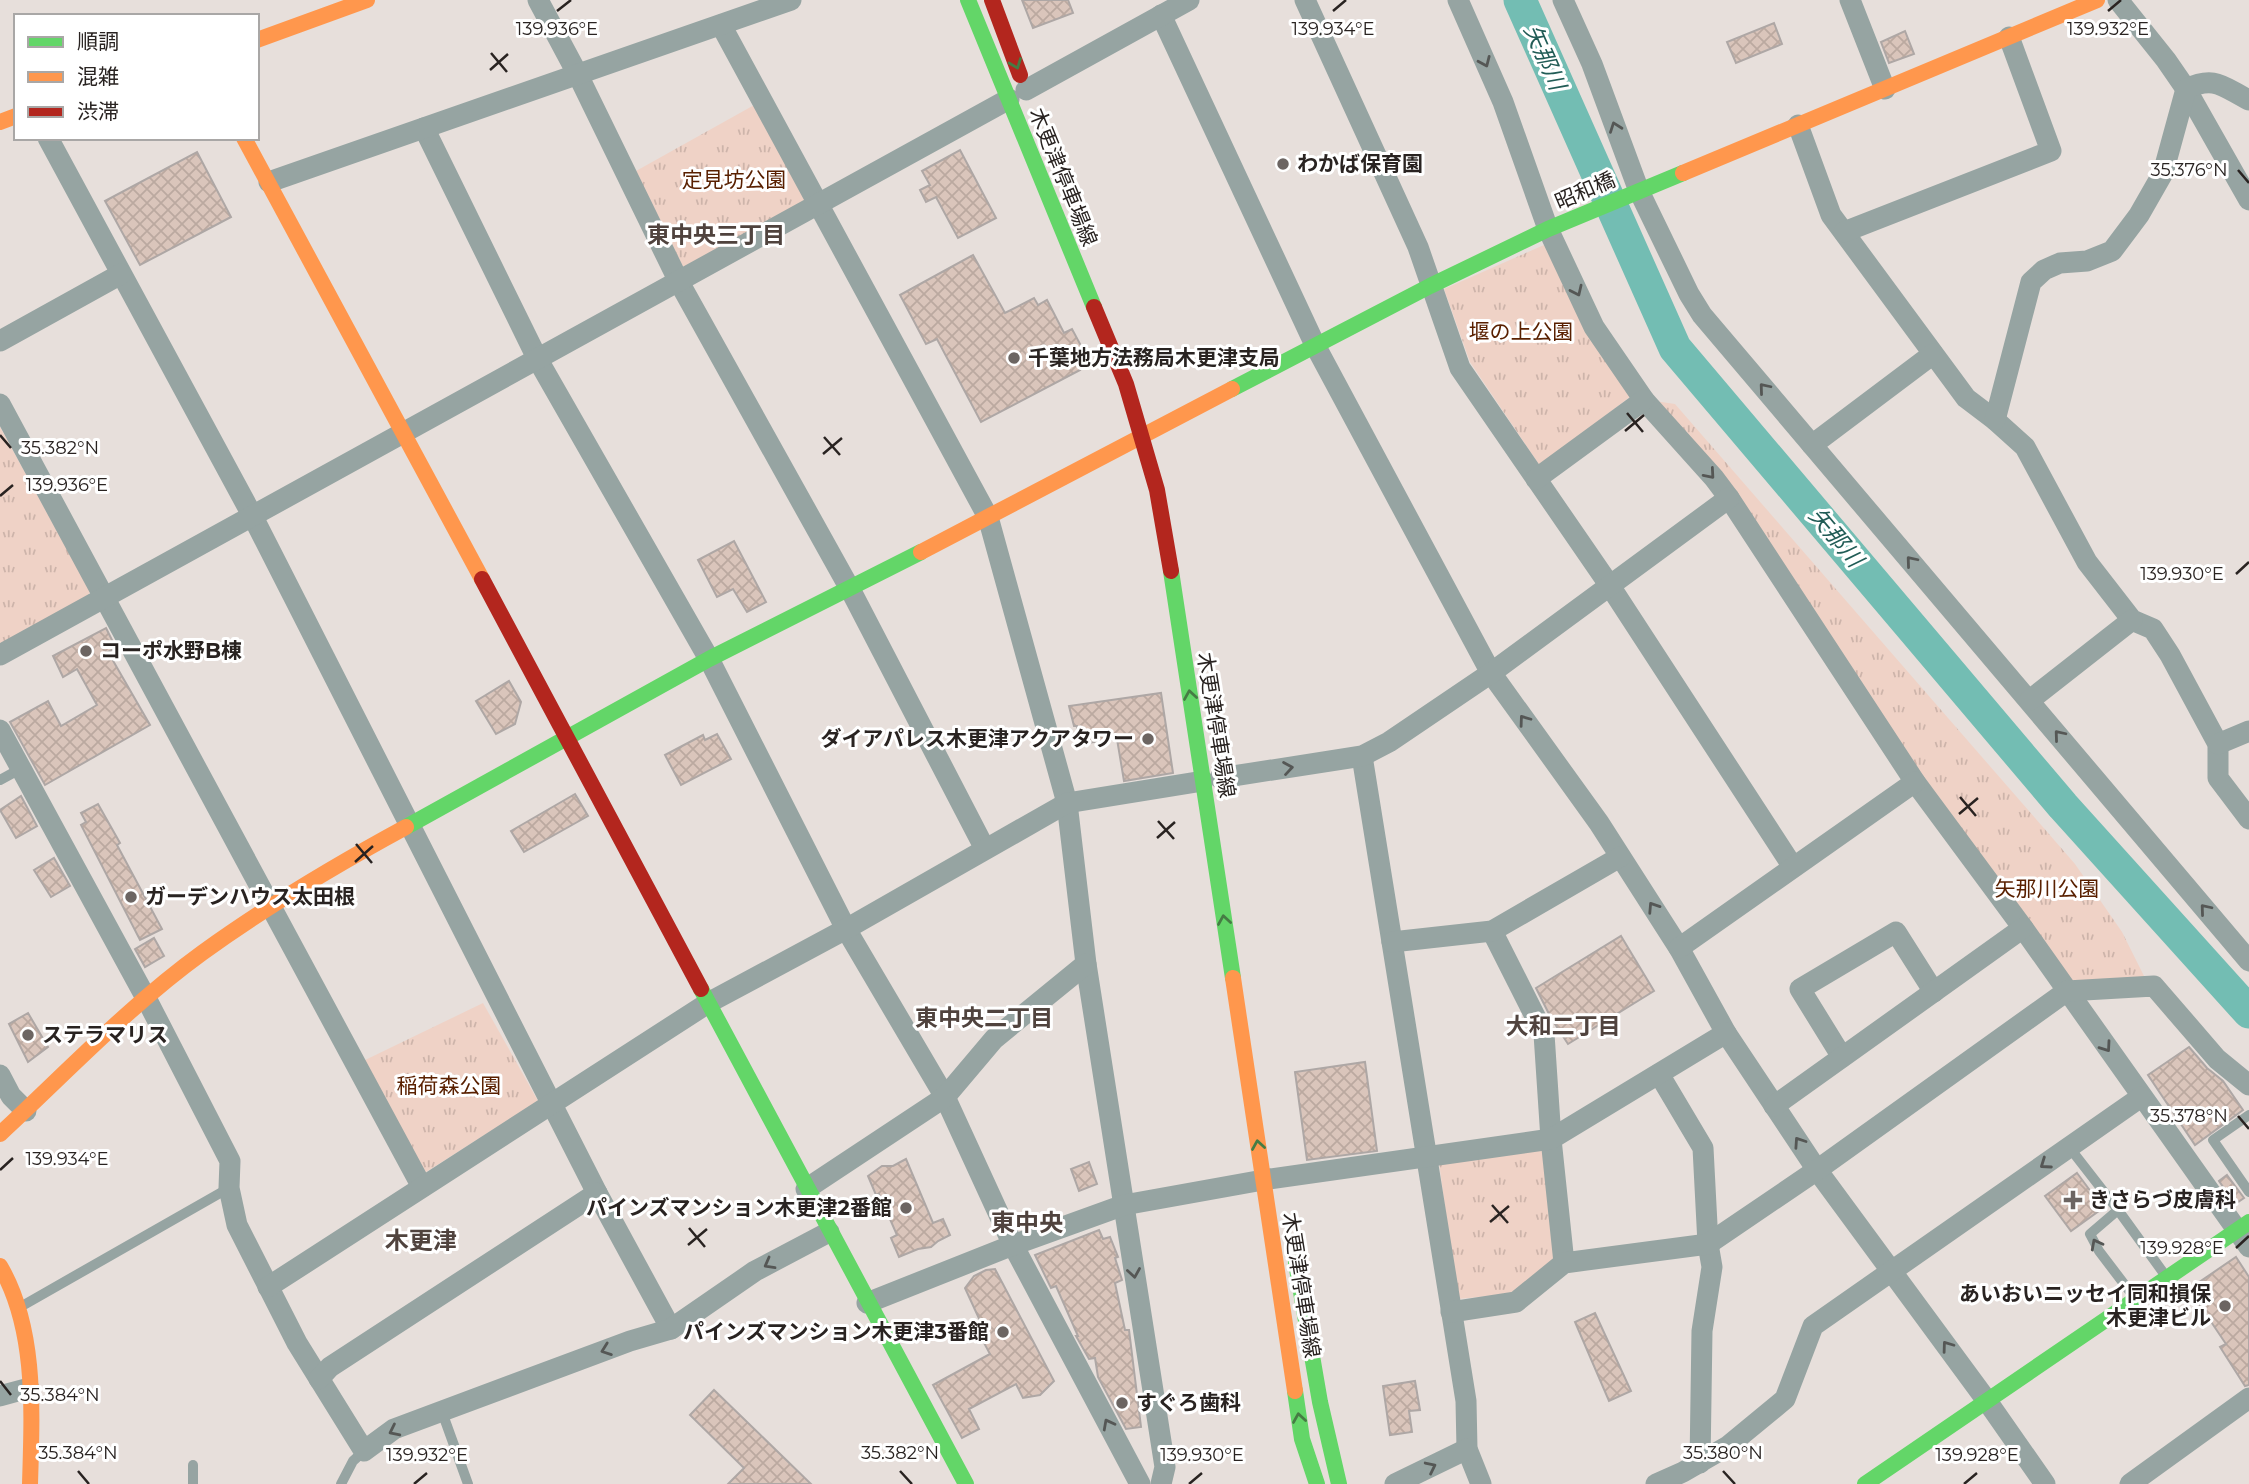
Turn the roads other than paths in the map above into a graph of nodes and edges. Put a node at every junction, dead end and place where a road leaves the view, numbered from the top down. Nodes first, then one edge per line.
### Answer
1 (367, 0) edge
2 (538, 0) edge
3 (791, 0) edge
4 (968, 0) edge
5 (992, 0) edge
6 (1189, 0) edge
7 (1306, 0) edge
8 (1458, 0) edge
9 (1563, 0) edge
10 (1850, 0) edge
11 (2097, 0) edge
12 (2118, 0) edge
13 (1161, 15) junction
14 (721, 25) junction
15 (2009, 37) junction
16 (259, 39) edge
17 (578, 75) junction
18 (1885, 89) junction
19 (2186, 89) junction
20 (1022, 97) junction
21 (2249, 100) edge
22 (1798, 125) junction
23 (424, 128) junction
24 (49, 140) edge
25 (245, 140) edge
26 (269, 182) junction
27 (1639, 191) junction
28 (2249, 200) edge
29 (819, 204) junction
30 (1548, 229) junction
31 (1844, 232) junction
32 (121, 274) junction
33 (679, 282) junction
34 (1430, 286) junction
35 (0, 341) edge
36 (1315, 347) junction
37 (1933, 354) junction
38 (538, 360) junction
39 (1644, 400) junction
40 (0, 404) edge
41 (1995, 420) junction
42 (404, 434) junction
43 (1141, 437) junction
44 (1812, 445) junction
45 (1536, 479) junction
46 (1729, 498) junction
47 (252, 515) junction
48 (988, 517) junction
49 (1610, 586) junction
50 (850, 589) junction
51 (103, 598) junction
52 (2132, 620) junction
53 (0, 655) edge
54 (709, 659) junction
55 (1491, 673) junction
56 (2030, 700) junction
57 (0, 730) edge
58 (2249, 731) edge
59 (568, 738) junction
60 (2218, 744) junction
61 (1362, 756) junction
62 (22, 768) junction
63 (1216, 779) junction
64 (0, 780) edge
65 (1915, 782) junction
66 (1067, 803) junction
67 (2245, 806) edge
68 (410, 824) junction
69 (985, 849) junction
70 (1620, 857) junction
71 (1793, 867) junction
72 (271, 908) junction
73 (2023, 928) junction
74 (845, 929) junction
75 (1492, 931) junction
76 (1392, 942) junction
77 (1679, 948) junction
78 (2249, 961) edge
79 (1086, 964) junction
80 (2067, 991) junction
81 (1934, 992) junction
82 (146, 998) junction
83 (708, 1003) junction
84 (1726, 1033) junction
85 (1842, 1057) junction
86 (1659, 1074) junction
87 (0, 1075) edge
88 (2249, 1085) edge
89 (945, 1097) junction
90 (2141, 1097) junction
91 (552, 1103) junction
92 (1774, 1106) junction
93 (26, 1111) junction
94 (2249, 1115) edge
95 (0, 1134) edge
96 (1551, 1139) junction
97 (2069, 1147) junction
98 (1427, 1156) junction
99 (1818, 1170) junction
100 (1278, 1178) junction
101 (422, 1187) junction
102 (229, 1188) junction
103 (806, 1189) junction
104 (597, 1192) junction
105 (2249, 1192) edge
106 (1124, 1205) junction
107 (2118, 1210) junction
108 (829, 1232) junction
109 (2245, 1233) edge
110 (1708, 1244) junction
111 (1013, 1245) junction
112 (1294, 1245) dead end
113 (1564, 1263) junction
114 (0, 1266) edge
115 (1892, 1272) junction
116 (2167, 1278) junction
117 (268, 1287) junction
118 (2136, 1299) junction
119 (867, 1303) junction
120 (20, 1308) junction
121 (1451, 1312) junction
122 (671, 1329) junction
123 (319, 1379) junction
124 (29, 1388) junction
125 (0, 1396) edge
126 (2249, 1398) edge
127 (1987, 1401) junction
128 (442, 1412) junction
129 (1467, 1449) junction
130 (364, 1451) junction
131 (1700, 1463) junction
132 (193, 1465) dead end
133 (30, 1484) edge
134 (193, 1484) edge
135 (341, 1484) edge
136 (468, 1484) edge
137 (966, 1484) edge
138 (1140, 1484) edge
139 (1161, 1484) edge
140 (1317, 1484) edge
141 (1339, 1484) edge
142 (1395, 1484) edge
143 (1481, 1484) edge
144 (1656, 1484) edge
145 (1866, 1484) edge
146 (2045, 1484) edge
147 (2130, 1484) edge

1 - 16 street
2 - 17 street
3 - 14 street
4 - 20 street, 木更津停車場線
5 -> 20 street, 木更津停車場線
6 - 13 street
7 - 34 street
8 -> 30 street
27 -> 9 street
10 - 18 street
11 - 15 street, 昭和橋
12 - 19 street
13 - 20 street
13 - 36 street
14 - 17 street
14 - 29 street
15 - 18 street, 昭和橋
15 - 31 street
17 - 23 street
17 - 33 street
18 - 22 street, 昭和橋
19 - 21 street
19 - 28 street
19 - 41 street
20 - 29 street
20 - 43 street, 木更津停車場線
22 - 27 street, 昭和橋
22 - 31 street
23 - 26 street
23 - 38 street
24 - 32 street
25 - 26 street
26 - 42 street
27 - 30 street, 昭和橋
44 -> 27 street
29 - 33 street
29 - 48 street
30 - 34 street, 昭和橋
30 -> 39 street
31 - 37 street
32 - 35 street
32 - 47 street
33 - 38 street
33 - 50 street
34 - 36 street, 昭和橋
34 - 45 street
36 - 43 street, 昭和橋
36 - 55 street
37 - 41 street
37 - 44 street
38 - 42 street
38 - 54 street
39 - 45 street
39 -> 46 street
40 - 51 street
41 - 52 street
42 - 47 street
42 - 59 street
43 - 48 street, 昭和橋
63 -> 43 street, 木更津停車場線
56 -> 44 street
45 - 49 street
46 - 49 street
46 - 65 street
47 - 51 street
47 - 68 street
48 - 50 street, 昭和橋
48 - 66 street
49 - 55 street
49 - 71 street
50 - 54 street, 昭和橋
50 - 69 street
51 - 53 street
51 - 72 street
52 - 56 street
52 - 60 street
54 - 59 street, 昭和橋
54 - 74 street
55 - 61 street
70 -> 55 street
78 -> 56 street
57 - 62 street
58 - 60 street
59 - 68 street, 昭和橋
59 - 83 street
60 - 67 street
63 -> 61 street
61 - 76 street
62 - 64 lane
62 - 82 street
63 - 66 street
100 -> 63 street, 木更津停車場線
65 - 71 street
65 - 73 street
66 - 69 street
66 - 79 street
68 - 72 street, 昭和橋
68 - 91 street
69 - 74 street
70 - 75 street
77 -> 70 street
71 - 77 street
72 - 82 street, 昭和橋
72 - 101 street
73 - 80 street
73 - 81 street
74 - 83 street
74 - 89 street
75 - 76 street
75 - 96 street
76 - 98 street
77 - 84 street
79 - 89 street
79 - 106 street
80 - 88 street
80 -> 90 street
80 - 99 street
81 - 85 street
81 - 85 street
82 - 93 street, 昭和橋
82 - 102 street
83 - 91 street
83 - 103 street
84 - 86 street
84 - 92 street
85 - 92 street
86 - 96 street
86 - 110 street
87 - 93 street
89 - 103 street
89 - 111 street
90 - 97 street
90 - 109 street
91 - 101 street
91 - 104 street
99 -> 92 street
93 - 95 street, 昭和橋
94 - 105 lane
96 - 98 street
96 - 113 street
97 - 107 lane
97 -> 115 street
98 - 100 street
98 - 121 street
99 - 110 street
99 - 115 street
100 - 106 street
140 -> 100 street, 木更津停車場線
101 - 117 street
102 - 117 street
102 - 120 lane
103 - 108 street
104 - 122 street
104 - 123 street
106 - 111 street
106 -> 139 street
107 - 116 lane
118 -> 107 lane
108 - 119 street
108 -> 122 street
109 - 116 street
110 - 113 street
110 - 131 street
111 - 119 street
138 -> 111 street
112 - 141 street, 木更津停車場線
113 - 121 street
114 - 120 street
127 -> 115 street
115 - 131 street
116 - 118 street
117 - 123 street
118 - 127 street
119 - 137 street
120 - 124 street
121 - 129 street
122 -> 128 street
123 - 130 street
124 - 125 street
124 - 133 street
126 - 147 street
127 - 145 street
127 - 146 street
128 -> 130 street
128 - 136 lane
142 -> 129 street
129 - 143 street
130 - 135 lane
131 - 144 street
132 - 134 lane

